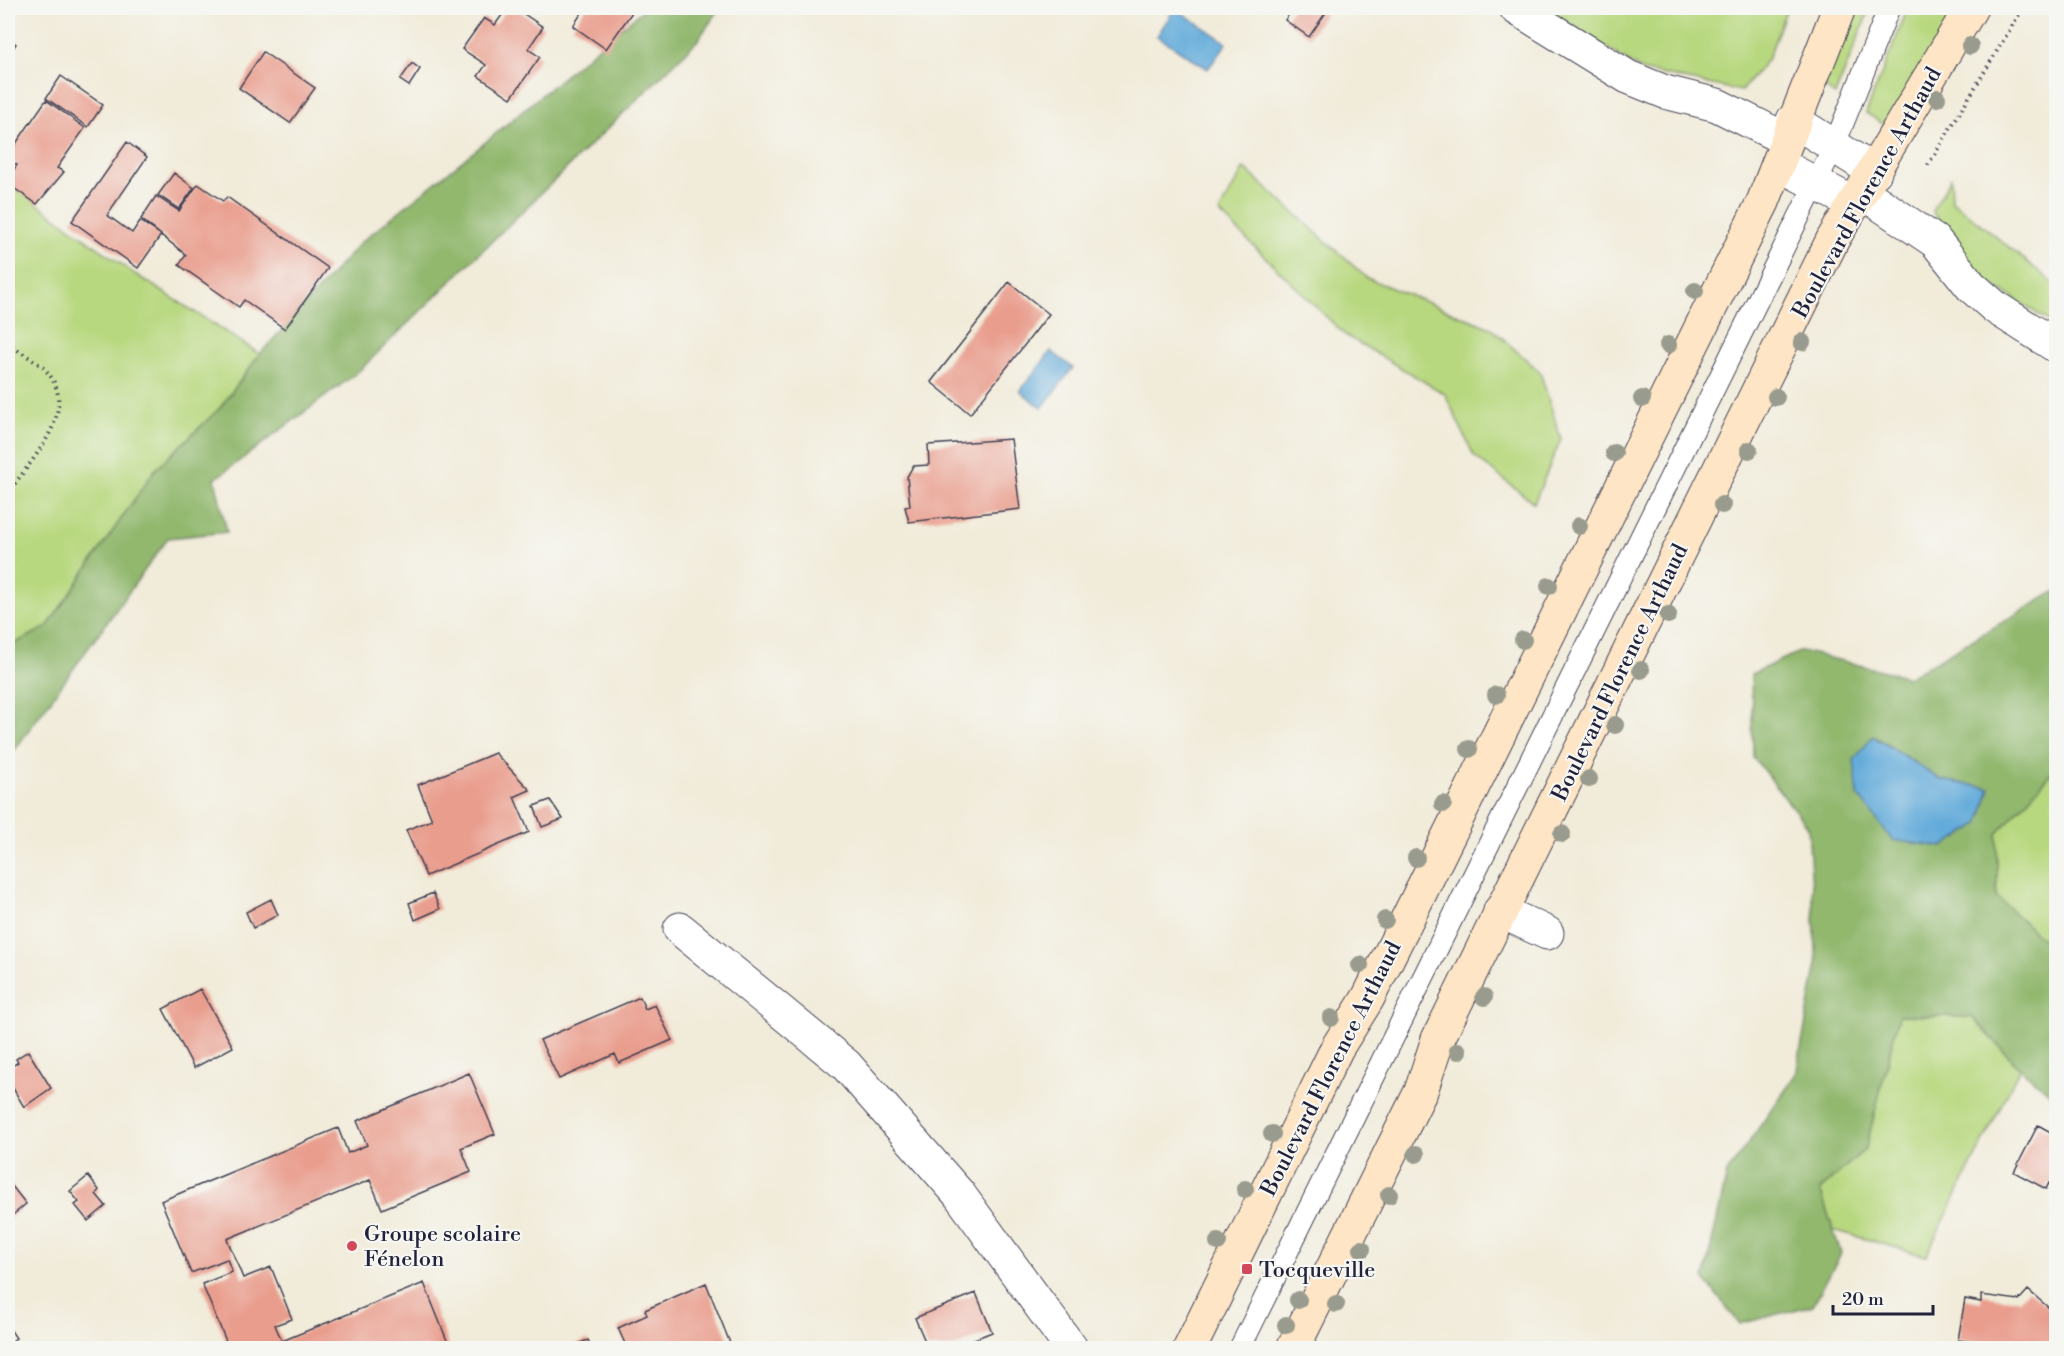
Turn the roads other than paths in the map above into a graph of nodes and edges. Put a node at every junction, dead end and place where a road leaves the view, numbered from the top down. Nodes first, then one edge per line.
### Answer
1 (1516, 8) edge
2 (1839, 8) edge
3 (1889, 8) edge
4 (1971, 8) edge
5 (1786, 141) junction
6 (1834, 146) junction
7 (1815, 183) junction
8 (1864, 189) junction
9 (2056, 346) edge
10 (1500, 911) junction
11 (680, 929) dead end
12 (1547, 933) dead end
13 (1071, 1348) edge
14 (1191, 1348) edge
15 (1240, 1348) edge
16 (1293, 1348) edge

1 - 5 street
2 - 5 street, Boulevard Florence Arthaud
3 - 6 lane, Boulevard Florence Arthaud
4 - 8 street, Boulevard Florence Arthaud
5 - 6 street
5 - 7 street
5 - 14 street, Boulevard Florence Arthaud
6 - 7 lane, Boulevard Florence Arthaud
6 - 8 street
7 - 8 street
7 - 15 lane, Boulevard Florence Arthaud
8 - 9 street
8 - 10 street, Boulevard Florence Arthaud
10 - 12 street
10 - 16 street, Boulevard Florence Arthaud
11 - 13 street

